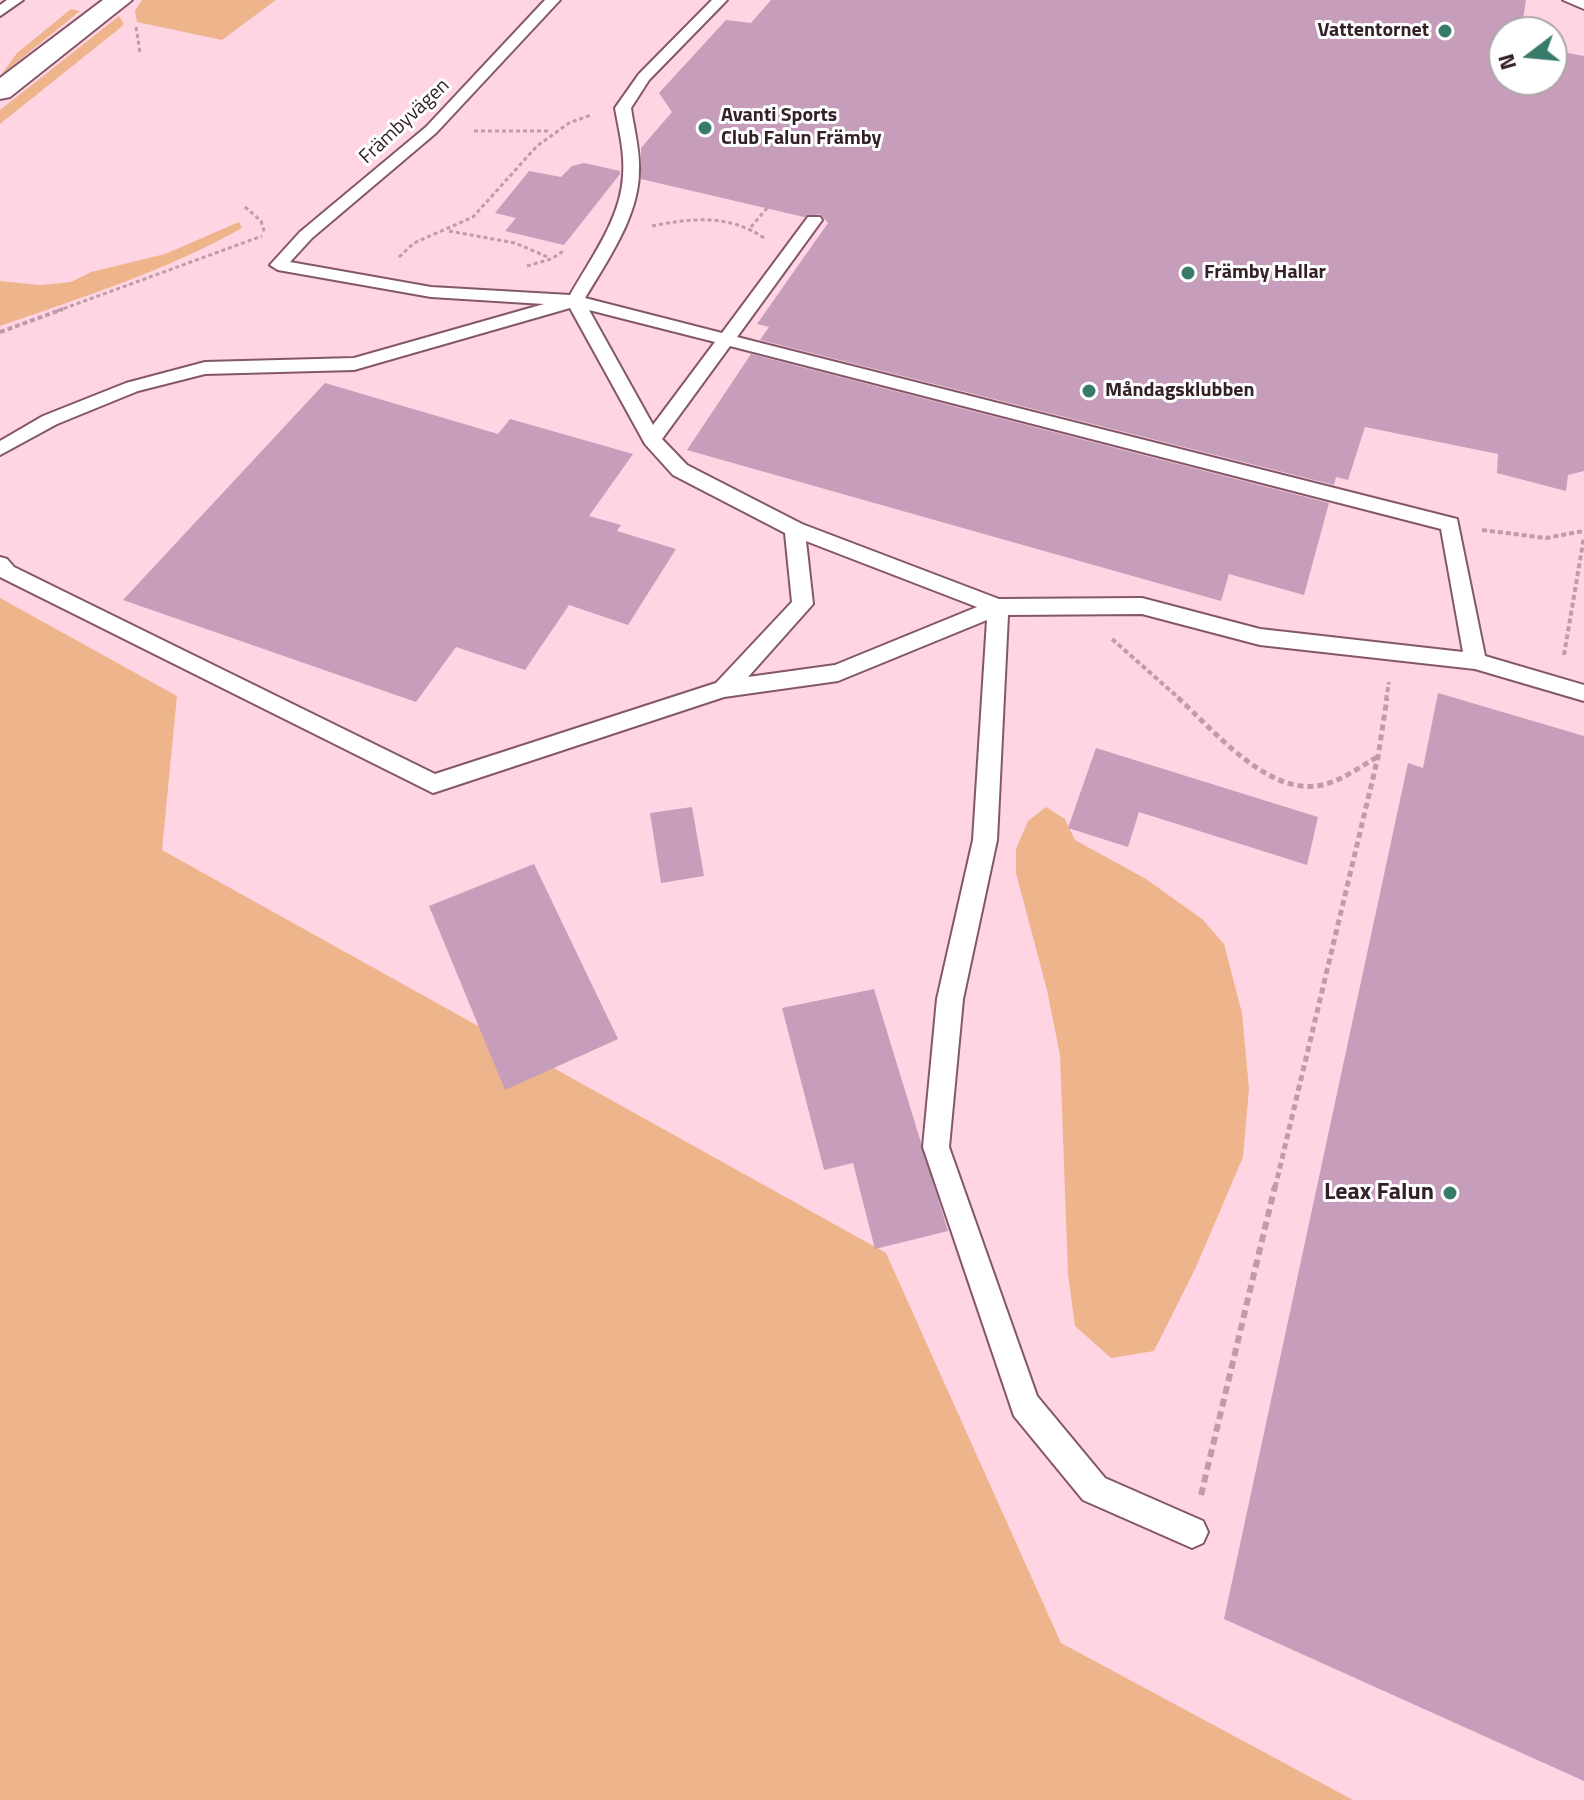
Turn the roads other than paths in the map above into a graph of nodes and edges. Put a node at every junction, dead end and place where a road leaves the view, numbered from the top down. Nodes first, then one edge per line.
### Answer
1 (16, 0) edge
2 (119, 0) edge
3 (553, 0) edge
4 (720, 0) edge
5 (1570, 0) edge
6 (1584, 5) edge
7 (0, 12) edge
8 (0, 91) edge
9 (814, 220) dead end
10 (575, 301) junction
11 (726, 338) junction
12 (652, 440) junction
13 (0, 449) edge
14 (795, 529) junction
15 (0, 564) edge
16 (998, 607) junction
17 (1475, 661) junction
18 (724, 689) junction
19 (1584, 693) edge
20 (1192, 1532) road end

1 - 7 lane
2 - 8 street
3 - 10 lane, Främbyvägen
4 - 10 lane
5 - 6 lane
9 - 11 lane
10 - 11 lane
10 - 12 lane
10 - 13 lane
11 - 12 lane
11 - 17 lane
12 - 14 lane
14 - 16 lane
14 - 18 lane
15 - 18 lane
16 - 17 lane
16 - 18 lane
16 - 20 lane
17 - 19 lane

